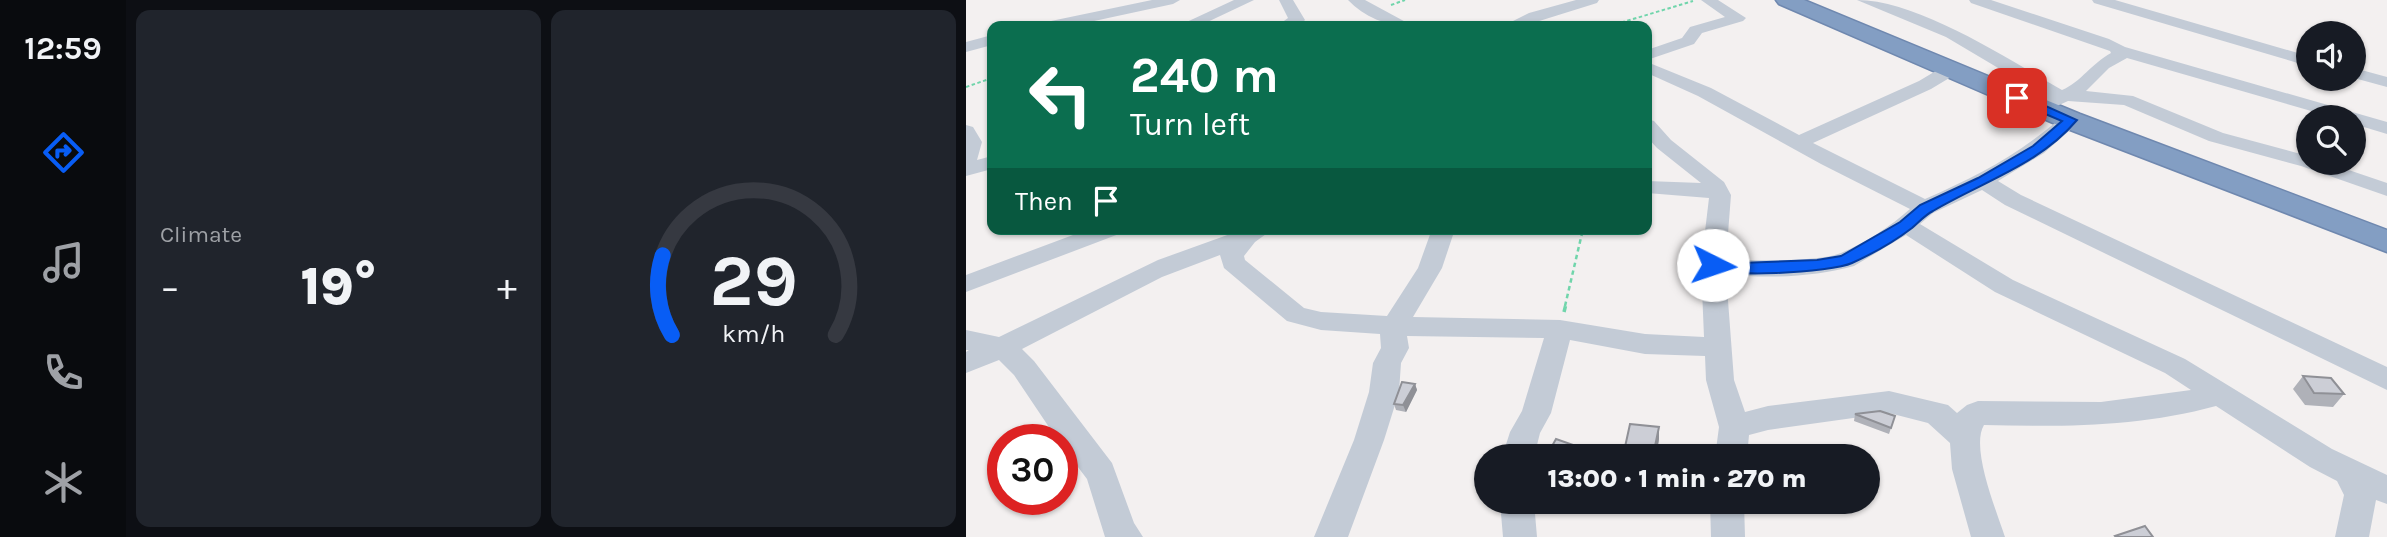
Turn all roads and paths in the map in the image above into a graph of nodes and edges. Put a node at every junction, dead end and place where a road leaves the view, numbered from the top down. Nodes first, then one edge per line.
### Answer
1 (1173, 0) edge
2 (1247, 0) edge
3 (1286, 0) edge
4 (1355, 0) edge
5 (1592, 0) edge
6 (1696, 0) edge
7 (1708, 0) edge
8 (1786, 0) edge
9 (1864, 0) edge
10 (1976, 0) edge
11 (2099, 0) edge
12 (1153, 2) edge
13 (1384, 18) junction
14 (1072, 21) edge
15 (1179, 21) edge
16 (1198, 21) edge
17 (1295, 21) edge
18 (1375, 21) edge
19 (1392, 21) edge
20 (1528, 21) edge
21 (1627, 21) edge
22 (987, 41) edge
23 (966, 47) edge
24 (1652, 53) edge
25 (2119, 53) junction
26 (2296, 58) edge
27 (2296, 66) edge
28 (1652, 69) edge
29 (1950, 70) junction
30 (2366, 76) edge
31 (987, 80) edge
32 (2387, 82) edge
33 (966, 87) edge
34 (2260, 91) junction
35 (2058, 105) junction
36 (2308, 105) edge
37 (2366, 122) edge
38 (2387, 128) edge
39 (1652, 131) edge
40 (1797, 143) junction
41 (2296, 159) edge
42 (987, 164) edge
43 (966, 170) edge
44 (2344, 175) edge
45 (1983, 181) junction
46 (1652, 187) edge
47 (2387, 190) edge
48 (1720, 195) junction
49 (1915, 217) junction
50 (1095, 235) edge
51 (1251, 235) edge
52 (1253, 235) edge
53 (1442, 235) edge
54 (1582, 235) edge
55 (2387, 242) edge
56 (1713, 265) junction
57 (966, 284) edge
58 (1395, 327) junction
59 (1560, 329) junction
60 (966, 340) edge
61 (1719, 347) junction
62 (1003, 348) junction
63 (966, 363) edge
64 (2387, 379) edge
65 (2221, 394) junction
66 (1734, 426) junction
67 (1963, 436) junction
68 (1522, 444) edge
69 (1732, 444) edge
70 (2350, 474) junction
71 (2387, 490) edge
72 (1518, 514) edge
73 (1727, 514) edge
74 (1126, 537) edge
75 (1331, 537) edge
76 (1520, 537) edge
77 (1728, 537) edge
78 (1988, 537) edge
79 (2352, 537) edge

1 - 12 street
2 - 16 street
3 - 17 street
4 - 13 street
5 - 20 street
6 - 21 path
7 - 24 street
8 - 29 highway
9 - 35 street
10 - 25 street
11 - 26 street
12 - 14 street
12 - 15 street
13 - 18 street
13 - 19 street
22 - 23 street
25 - 34 street
25 - 35 street
27 - 34 street
28 - 40 street
29 - 35 highway
29 - 40 street
30 - 32 street
31 - 33 path
34 - 36 street
35 - 41 street
35 - 45 street
35 - 55 highway
37 - 38 street
39 - 48 street
40 - 49 street
42 - 43 street
44 - 47 street
45 - 49 street
45 - 64 street
46 - 48 street
48 - 56 street
49 - 56 street
49 - 65 street
50 - 57 street
51 - 62 street
52 - 58 street
53 - 58 street
54 - 59 path
56 - 61 street
58 - 59 street
58 - 75 street
59 - 61 street
59 - 68 street
60 - 62 street
61 - 66 street
62 - 63 street
62 - 74 street
65 - 67 street
65 - 70 street
66 - 67 street
66 - 69 street
67 - 78 street
70 - 71 street
70 - 79 street
72 - 76 street
73 - 77 street

